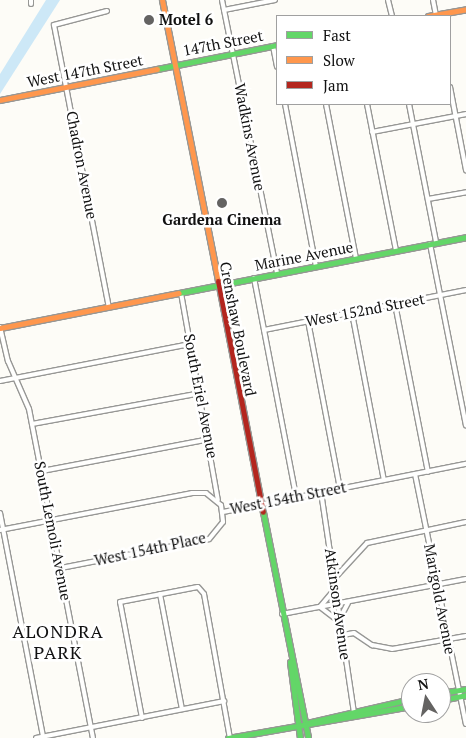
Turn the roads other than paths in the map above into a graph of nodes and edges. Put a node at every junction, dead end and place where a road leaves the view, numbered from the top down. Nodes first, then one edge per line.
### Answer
1 (162, 0) edge
2 (222, 0) edge
3 (275, 0) edge
4 (388, 0) edge
5 (433, 0) edge
6 (466, 9) edge
7 (224, 10) junction
8 (107, 11) dead end
9 (392, 15) edge
10 (436, 15) edge
11 (275, 46) edge
12 (233, 54) junction
13 (174, 66) junction
14 (66, 87) junction
15 (451, 93) edge
16 (0, 100) edge
17 (284, 105) edge
18 (326, 105) edge
19 (367, 105) edge
20 (409, 105) edge
21 (466, 114) edge
22 (455, 116) junction
23 (413, 124) junction
24 (372, 132) junction
25 (466, 170) edge
26 (466, 192) edge
27 (428, 199) junction
28 (466, 237) edge
29 (436, 242) junction
30 (430, 244) junction
31 (396, 250) junction
32 (356, 258) junction
33 (316, 266) junction
34 (277, 274) junction
35 (254, 278) junction
36 (217, 286) junction
37 (466, 290) edge
38 (181, 293) junction
39 (440, 295) junction
40 (396, 304) junction
41 (109, 306) junction
42 (352, 313) junction
43 (308, 321) junction
44 (0, 327) edge
45 (264, 330) junction
46 (191, 344) junction
47 (17, 378) junction
48 (0, 381) edge
49 (200, 393) junction
50 (32, 424) junction
51 (466, 425) edge
52 (210, 439) junction
53 (466, 464) edge
54 (42, 471) junction
55 (428, 472) junction
56 (415, 474) junction
57 (384, 480) junction
58 (340, 489) junction
59 (321, 492) junction
60 (296, 498) junction
61 (218, 500) junction
62 (259, 505) junction
63 (223, 512) junction
64 (0, 514) edge
65 (52, 521) junction
66 (466, 522) edge
67 (2, 530) edge
68 (426, 530) junction
69 (61, 568) junction
70 (334, 579) junction
71 (466, 579) edge
72 (436, 584) junction
73 (335, 589) junction
74 (160, 594) junction
75 (349, 602) junction
76 (338, 605) junction
77 (320, 607) junction
78 (281, 614) junction
79 (340, 620) junction
80 (343, 635) junction
81 (466, 636) edge
82 (447, 640) junction
83 (290, 662) junction
84 (466, 688) edge
85 (457, 690) junction
86 (451, 691) edge
87 (466, 695) edge
88 (458, 697) junction
89 (451, 698) edge
90 (224, 701) junction
91 (401, 702) edge
92 (401, 707) edge
93 (182, 709) junction
94 (355, 713) junction
95 (142, 718) junction
96 (305, 723) junction
97 (466, 724) edge
98 (298, 725) junction
99 (91, 727) junction
100 (43, 737) junction
101 (36, 738) edge
102 (93, 738) edge
103 (229, 738) edge
104 (300, 738) edge
105 (308, 738) edge

1 - 13 main road, Crenshaw Boulevard
2 - 7 street, Wadkins Avenue
3 - 7 street
4 - 9 street
5 - 10 street
6 - 10 main road
7 - 12 street, Wadkins Avenue
8 - 14 street, Chadron Avenue
11 - 12 main road, 147th Street
12 - 13 main road, 147th Street
12 - 34 street, Wadkins Avenue
13 - 14 main road, West 147th Street
13 - 36 main road, Crenshaw Boulevard
14 - 16 main road, West 147th Street
14 - 41 street, Chadron Avenue
15 - 22 street
17 - 33 street
18 - 32 street
19 - 24 street
20 - 23 street
21 - 22 street
22 - 23 street
22 - 25 street
23 - 24 street
23 - 27 street
24 - 31 street
26 - 27 street
27 - 29 street
28 - 29 main road, Marine Avenue
29 - 30 main road, Marine Avenue
30 - 31 main road, Marine Avenue
30 - 39 street
31 - 32 main road, Marine Avenue
32 - 33 main road, Marine Avenue
33 - 34 main road, Marine Avenue
34 - 35 main road, Marine Avenue
35 - 36 main road, Marine Avenue
35 - 45 street
36 - 38 main road, Marine Avenue
36 - 62 main road, Crenshaw Boulevard
37 - 39 street, West 152nd Street
38 - 41 main road, Marine Avenue
38 - 46 street, South Eriel Avenue
39 - 40 street, West 152nd Street
39 - 51 street
40 - 42 street, West 152nd Street
40 - 55 street
41 - 44 main road, Marine Avenue
42 - 43 street, West 152nd Street
42 - 57 street
43 - 45 street, West 152nd Street
43 - 58 street
44 - 47 street, South Lemoli Avenue
45 - 60 street
46 - 47 street
46 - 49 street, South Eriel Avenue
47 - 48 street
47 - 50 street, South Lemoli Avenue
49 - 50 street
49 - 52 street, South Eriel Avenue
50 - 54 street, South Lemoli Avenue
52 - 54 street
52 - 61 street, South Eriel Avenue
53 - 55 street, West 154th Street
54 - 65 street, South Lemoli Avenue
55 - 56 street, West 154th Street
56 - 57 street, West 154th Street
56 - 68 street, Marigold Avenue
57 - 58 street, West 154th Street
58 - 59 street, West 154th Street
59 - 60 street, West 154th Street
59 - 70 street, Atkinson Avenue
60 - 62 street, West 154th Street
61 - 63 street, West 154th Street
61 - 65 street, West 154th Street
62 - 63 street, West 154th Street
62 - 78 main road, Crenshaw Boulevard
63 - 69 street, West 154th Place
64 - 67 street
65 - 67 street, West 154th Street
65 - 69 street, South Lemoli Avenue
66 - 68 street
67 - 100 street
68 - 70 street
68 - 72 street, Marigold Avenue
69 - 99 street, South Lemoli Avenue
70 - 73 street, Atkinson Avenue
71 - 72 street
72 - 75 street
72 - 82 street, Marigold Avenue
73 - 76 street, Atkinson Avenue
73 - 77 street
74 - 90 street
74 - 93 street
74 - 95 street
75 - 76 street
75 - 79 street
76 - 77 street
76 - 79 street, Atkinson Avenue
77 - 78 street
77 - 79 street
78 - 83 main road, Crenshaw Boulevard
79 - 80 street, Atkinson Avenue
80 - 82 street
80 - 94 street, Atkinson Avenue
81 - 82 street
82 - 85 street, Marigold Avenue
83 - 96 main road, Crenshaw Boulevard
83 - 98 main road, Crenshaw Boulevard
84 - 85 main road
85 - 86 main road
85 - 88 street, Marigold Avenue
87 - 88 main road
88 - 89 main road
88 - 97 street, Marigold Avenue
90 - 93 street
90 - 103 street
91 - 94 main road
92 - 94 main road
93 - 95 street
94 - 96 main road
95 - 99 street
96 - 98 main road
96 - 105 main road, Crenshaw Boulevard
98 - 103 main road
98 - 104 main road, Crenshaw Boulevard
99 - 100 street
99 - 102 street, South Lemoli Avenue
100 - 101 street

